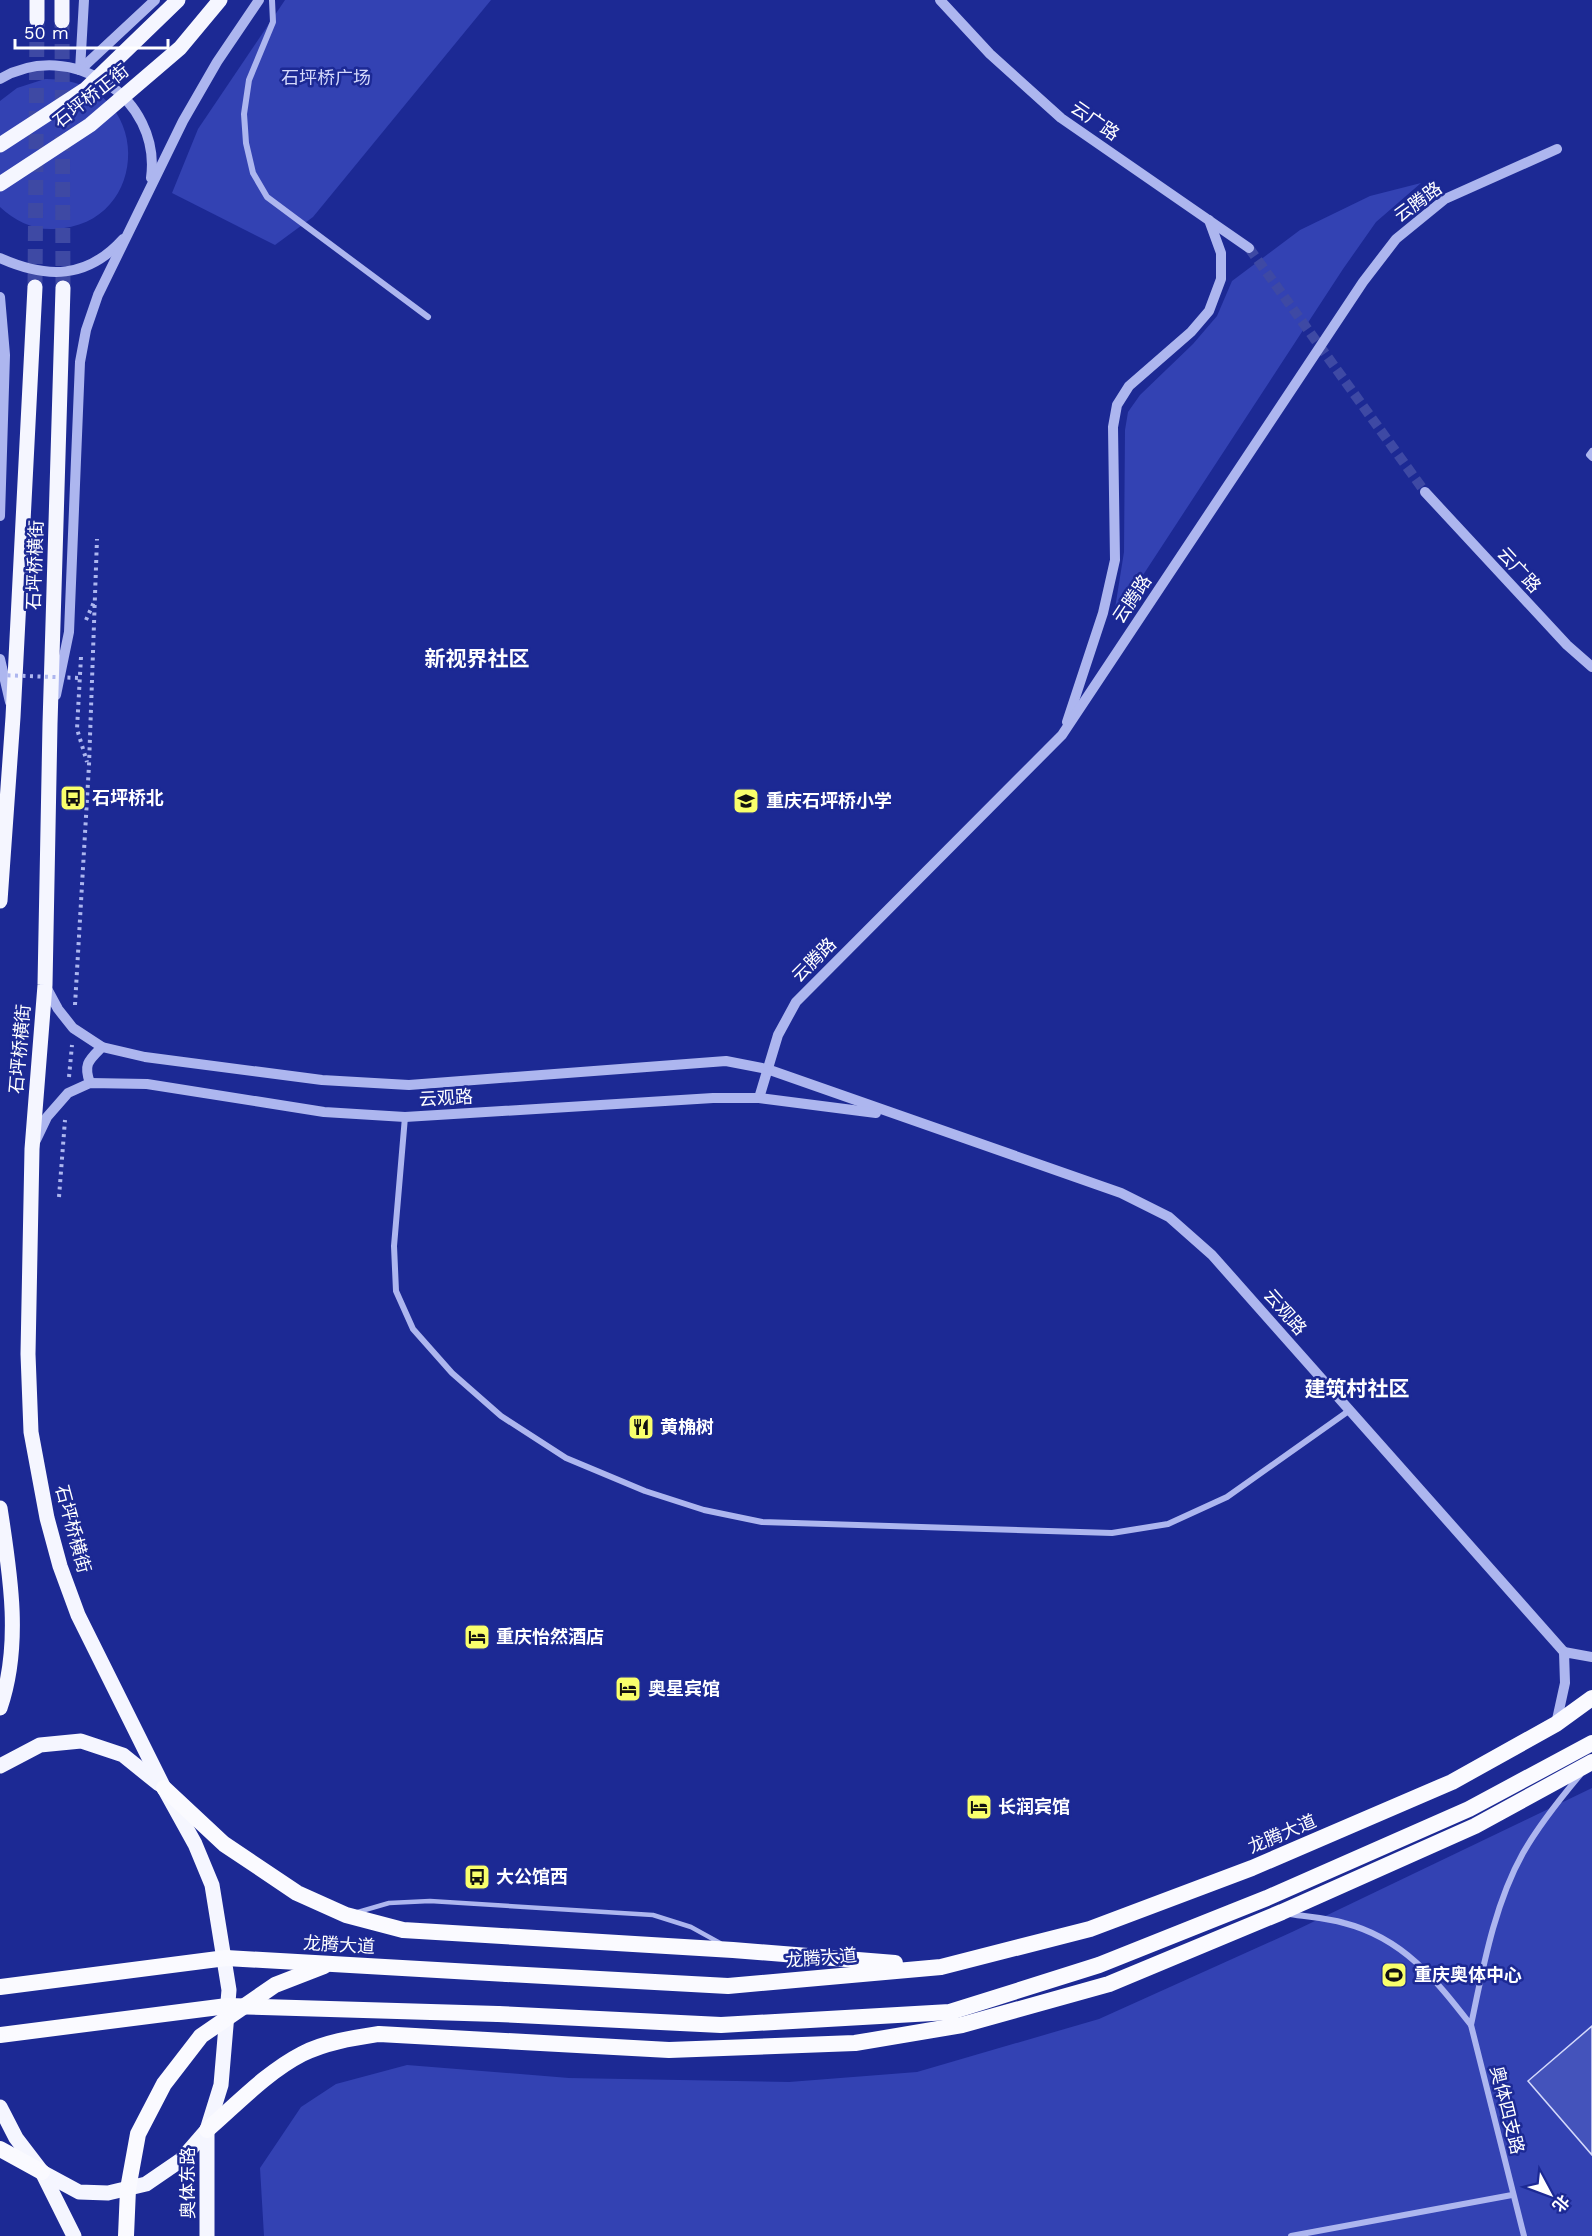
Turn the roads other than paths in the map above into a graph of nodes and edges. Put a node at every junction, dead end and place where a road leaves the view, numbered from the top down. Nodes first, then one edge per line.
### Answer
1 (38, 0) edge
2 (62, 0) edge
3 (84, 0) edge
4 (155, 0) edge
5 (178, 0) edge
6 (220, 0) edge
7 (258, 0) edge
8 (272, 0) edge
9 (940, 0) edge
10 (37, 20) tunnel mouth
11 (62, 21) tunnel mouth
12 (80, 70) junction
13 (0, 79) edge
14 (0, 145) edge
15 (1557, 149) dead end
16 (0, 184) edge
17 (150, 188) junction
18 (1209, 220) junction
19 (131, 230) junction
20 (1249, 248) tunnel mouth
21 (0, 258) edge
22 (35, 287) tunnel mouth
23 (63, 288) tunnel mouth
24 (0, 297) edge
25 (428, 317) dead end
26 (2, 350) edge
27 (1592, 452) edge
28 (1592, 458) edge
29 (1425, 492) tunnel mouth
30 (0, 516) edge
31 (0, 659) edge
32 (1592, 667) edge
33 (13, 717) junction
34 (50, 724) junction
35 (1062, 735) junction
36 (0, 900) edge
37 (45, 986) junction
38 (102, 1047) junction
39 (767, 1069) junction
40 (90, 1083) junction
41 (759, 1098) junction
42 (897, 1116) junction
43 (405, 1117) junction
44 (32, 1149) junction
45 (1350, 1410) junction
46 (0, 1508) edge
47 (1564, 1652) junction
48 (1592, 1657) edge
49 (1592, 1698) edge
50 (0, 1708) edge
51 (1556, 1724) junction
52 (1592, 1743) edge
53 (1589, 1764) edge
54 (0, 1766) edge
55 (164, 1788) junction
56 (1282, 1912) junction
57 (1251, 1914) dead end
58 (1261, 1914) dead end
59 (346, 1915) junction
60 (1220, 1917) junction
61 (733, 1950) junction
62 (330, 1964) junction
63 (941, 1966) junction
64 (0, 1987) edge
65 (1471, 2025) junction
66 (0, 2035) edge
67 (0, 2107) edge
68 (207, 2130) junction
69 (0, 2149) edge
70 (42, 2172) junction
71 (1512, 2194) junction
72 (1318, 2233) edge
73 (74, 2236) edge
74 (126, 2236) edge
75 (207, 2236) edge
76 (1291, 2236) edge
77 (1524, 2236) edge

1 - 10 main road
2 - 11 main road
3 - 12 street
4 - 12 street
5 - 14 main road, 石坪桥正街, bridge
6 - 16 main road, 石坪桥正街, bridge
7 - 17 street
8 - 25 street
9 - 18 street, 云广路
12 - 13 street
12 - 17 street
15 - 35 street, 云腾路
17 - 19 street
18 - 20 street, 云广路
18 - 35 street
19 - 21 street
19 - 34 street
22 - 33 main road, 石坪桥横街
23 - 34 main road, 石坪桥横街
24 - 26 street
26 - 30 street
27 - 28 street
29 - 32 street, 云广路
31 - 33 street
33 - 36 main road, 石坪桥横街
34 - 37 main road, 石坪桥横街
35 - 39 street, 云腾路
37 - 38 street, 云观路
37 - 44 main road, 石坪桥横街
38 - 39 street, 云观路
38 - 40 street
39 - 41 street, 云腾路
39 - 42 street, 云观路
40 - 43 street, 云观路
40 - 44 street
41 - 42 street, 云观路
41 - 43 street, 云观路
42 - 45 street, 云观路
43 - 45 street
44 - 55 main road, 石坪桥横街
45 - 47 street, 云观路
46 - 50 main road
47 - 48 street
47 - 51 street
49 - 51 highway, 龙腾大道
51 - 63 highway, 龙腾大道
52 - 60 highway
53 - 56 highway
53 - 65 street
54 - 55 main road
55 - 59 highway
55 - 68 main road, 石坪桥横街
56 - 58 street
56 - 65 street
56 - 68 highway
57 - 60 street
59 - 61 highway
59 - 61 lane
60 - 66 highway, bridge
61 - 63 highway
62 - 63 highway, 龙腾大道, bridge
62 - 64 highway, 龙腾大道, bridge
62 - 74 highway, bridge
65 - 71 street, 奥体四支路
67 - 70 main road
68 - 70 main road
68 - 75 main road, 奥体东路
69 - 70 highway
70 - 73 main road
71 - 72 street
71 - 77 street, 奥体四支路
72 - 76 street

